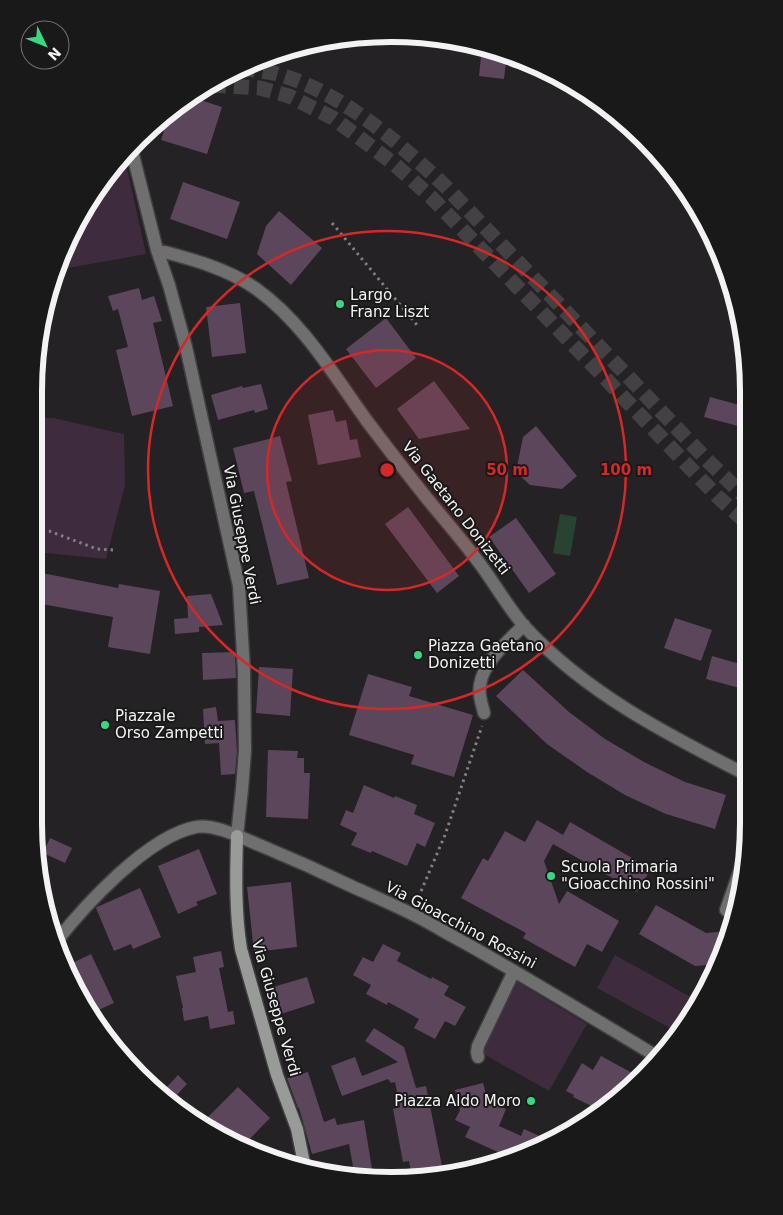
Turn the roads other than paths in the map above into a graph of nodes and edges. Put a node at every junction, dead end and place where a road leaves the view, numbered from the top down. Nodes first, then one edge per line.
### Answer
1 (133, 157) edge
2 (157, 250) junction
3 (524, 625) junction
4 (484, 713) road end
5 (740, 771) edge
6 (237, 836) junction
7 (736, 882) edge
8 (726, 910) dead end
9 (61, 936) edge
10 (514, 971) junction
11 (653, 1055) edge
12 (478, 1057) dead end
13 (304, 1162) edge

1 - 2 street, Via Giuseppe Verdi
2 - 3 street, Via Gaetano Donizetti
2 - 6 street, Via Giuseppe Verdi
3 - 4 street
3 - 5 street, Via Gaetano Donizetti
6 - 9 street, Via Gioacchino Rossini
6 - 10 street, Via Gioacchino Rossini
6 - 13 main road, Via Giuseppe Verdi
7 - 8 street
10 - 11 street, Via Gioacchino Rossini
10 - 12 street

